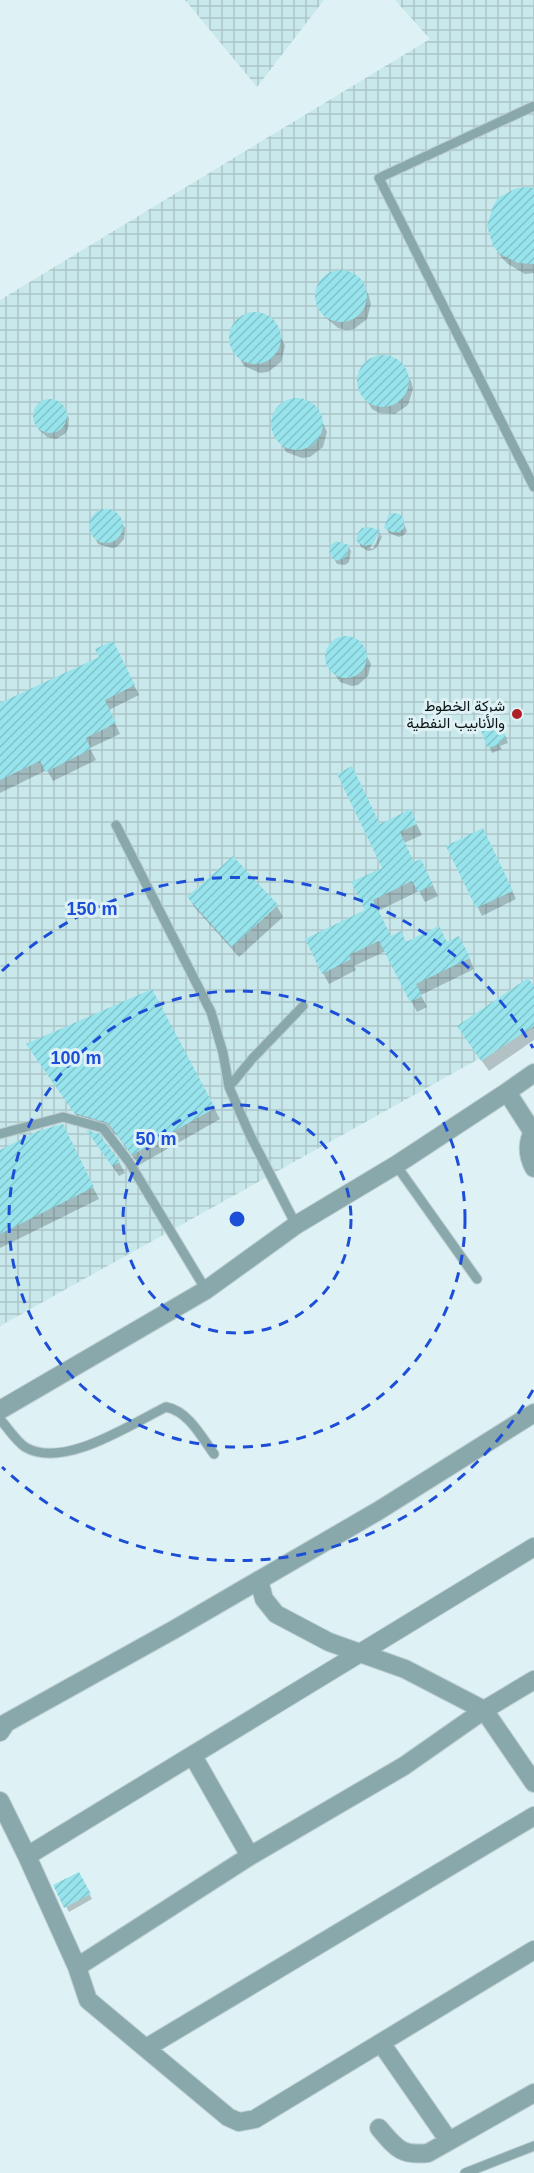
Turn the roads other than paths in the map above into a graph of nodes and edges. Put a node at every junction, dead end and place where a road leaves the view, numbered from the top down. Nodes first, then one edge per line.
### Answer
1 (534, 106) edge
2 (534, 488) edge
3 (116, 825) dead end
4 (303, 1006) dead end
5 (534, 1072) edge
6 (229, 1087) junction
7 (507, 1092) junction
8 (533, 1130) edge
9 (0, 1134) edge
10 (396, 1165) junction
11 (534, 1168) edge
12 (296, 1225) junction
13 (477, 1279) dead end
14 (206, 1290) junction
15 (0, 1410) edge
16 (534, 1413) edge
17 (0, 1419) edge
18 (214, 1454) dead end
19 (534, 1547) edge
20 (259, 1580) junction
21 (361, 1654) junction
22 (534, 1680) edge
23 (484, 1710) junction
24 (0, 1731) edge
25 (193, 1756) junction
26 (534, 1783) edge
27 (0, 1801) edge
28 (534, 1816) edge
29 (27, 1856) junction
30 (250, 1856) junction
31 (534, 1950) edge
32 (77, 1967) junction
33 (381, 2043) junction
34 (146, 2048) junction
35 (534, 2093) edge
36 (379, 2128) dead end
37 (448, 2141) junction
38 (534, 2146) edge
39 (465, 2173) edge

1 - 2 lane
3 - 6 lane
4 - 6 lane
5 - 7 street
6 - 12 lane
7 - 8 street
7 - 10 street
8 - 11 street
9 - 14 lane
10 - 12 street
10 - 13 lane
12 - 14 street
14 - 15 street
16 - 20 street
17 - 18 lane
19 - 21 street
20 - 21 street
20 - 24 street
21 - 23 street
21 - 25 street
22 - 23 street
23 - 26 street
23 - 30 street
25 - 29 street
25 - 30 street
27 - 29 street
28 - 34 street
29 - 32 street
30 - 32 street
31 - 33 street
32 - 34 street
33 - 34 street
33 - 37 street
35 - 37 street
36 - 37 street
38 - 39 lane

